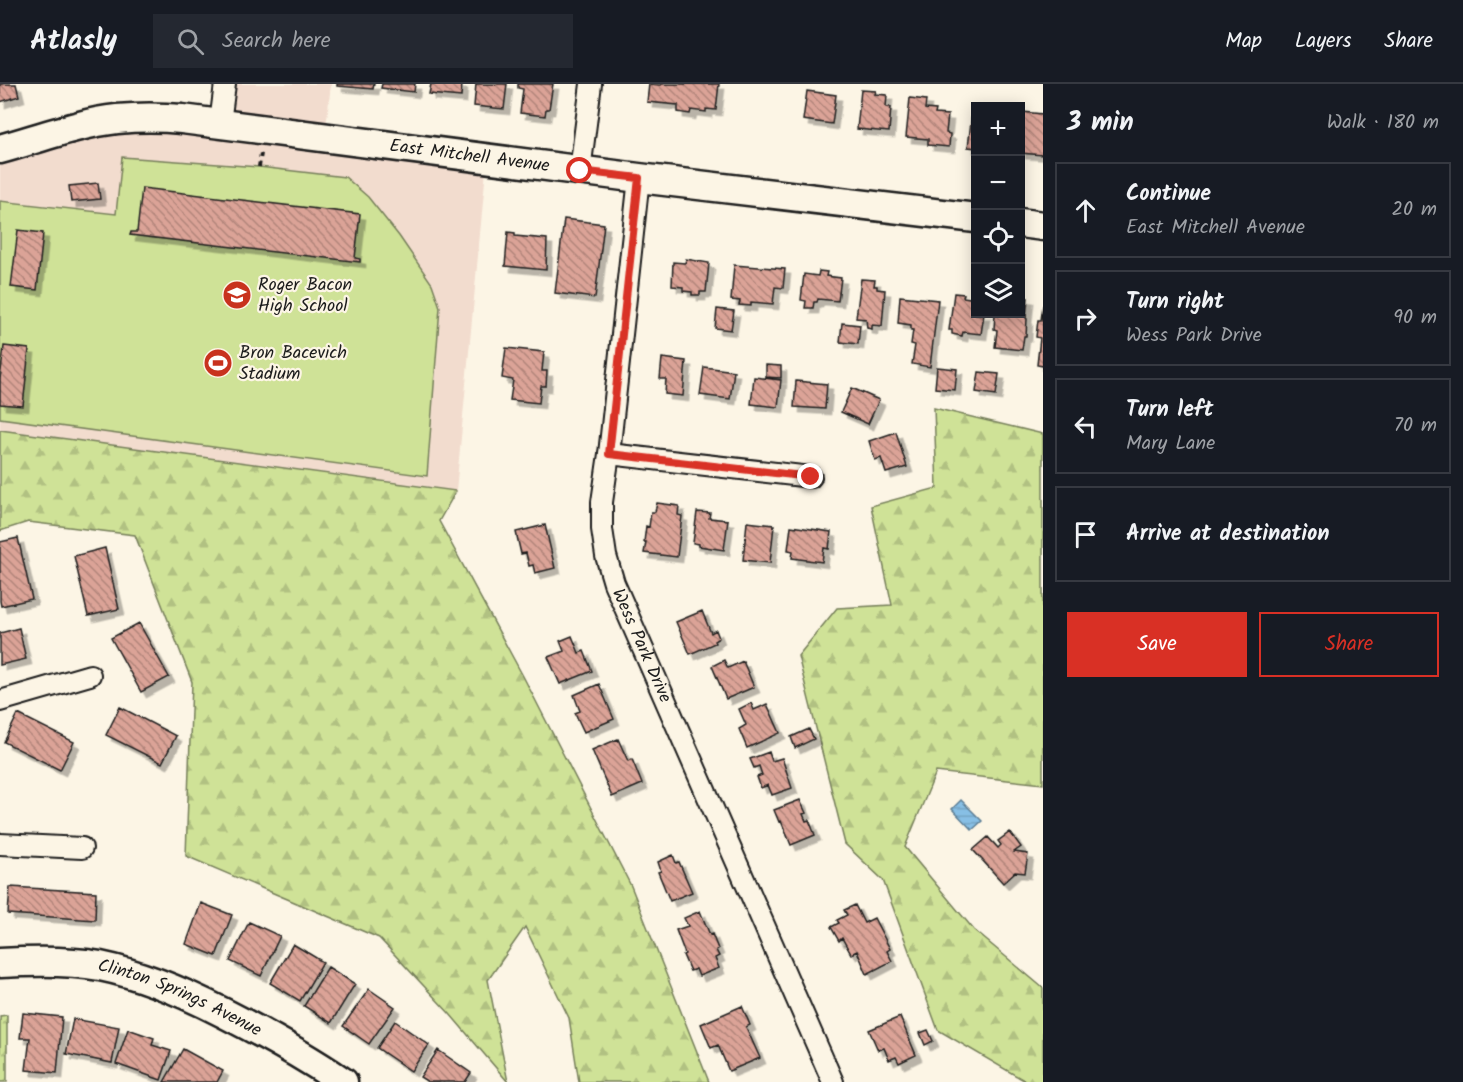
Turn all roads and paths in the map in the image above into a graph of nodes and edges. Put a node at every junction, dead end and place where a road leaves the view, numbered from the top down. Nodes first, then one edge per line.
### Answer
1 (225, 84) edge
2 (591, 84) edge
3 (220, 123) junction
4 (0, 149) edge
5 (580, 171) junction
6 (639, 178) junction
7 (971, 218) edge
8 (1025, 224) edge
9 (1043, 226) edge
10 (609, 454) junction
11 (811, 477) dead end
12 (90, 675) dead end
13 (0, 701) edge
14 (0, 844) edge
15 (82, 848) dead end
16 (0, 963) edge
17 (343, 1082) edge
18 (833, 1082) edge

1 - 3 street
2 - 5 street
3 - 4 street, East Mitchell Avenue
3 - 5 street, East Mitchell Avenue
5 - 6 street, East Mitchell Avenue
6 - 7 street, East Mitchell Avenue
6 - 10 street, Wess Park Drive
8 - 9 street
10 - 11 street
10 - 18 street, Wess Park Drive
12 - 13 street
14 - 15 street
16 - 17 street, Clinton Springs Avenue

